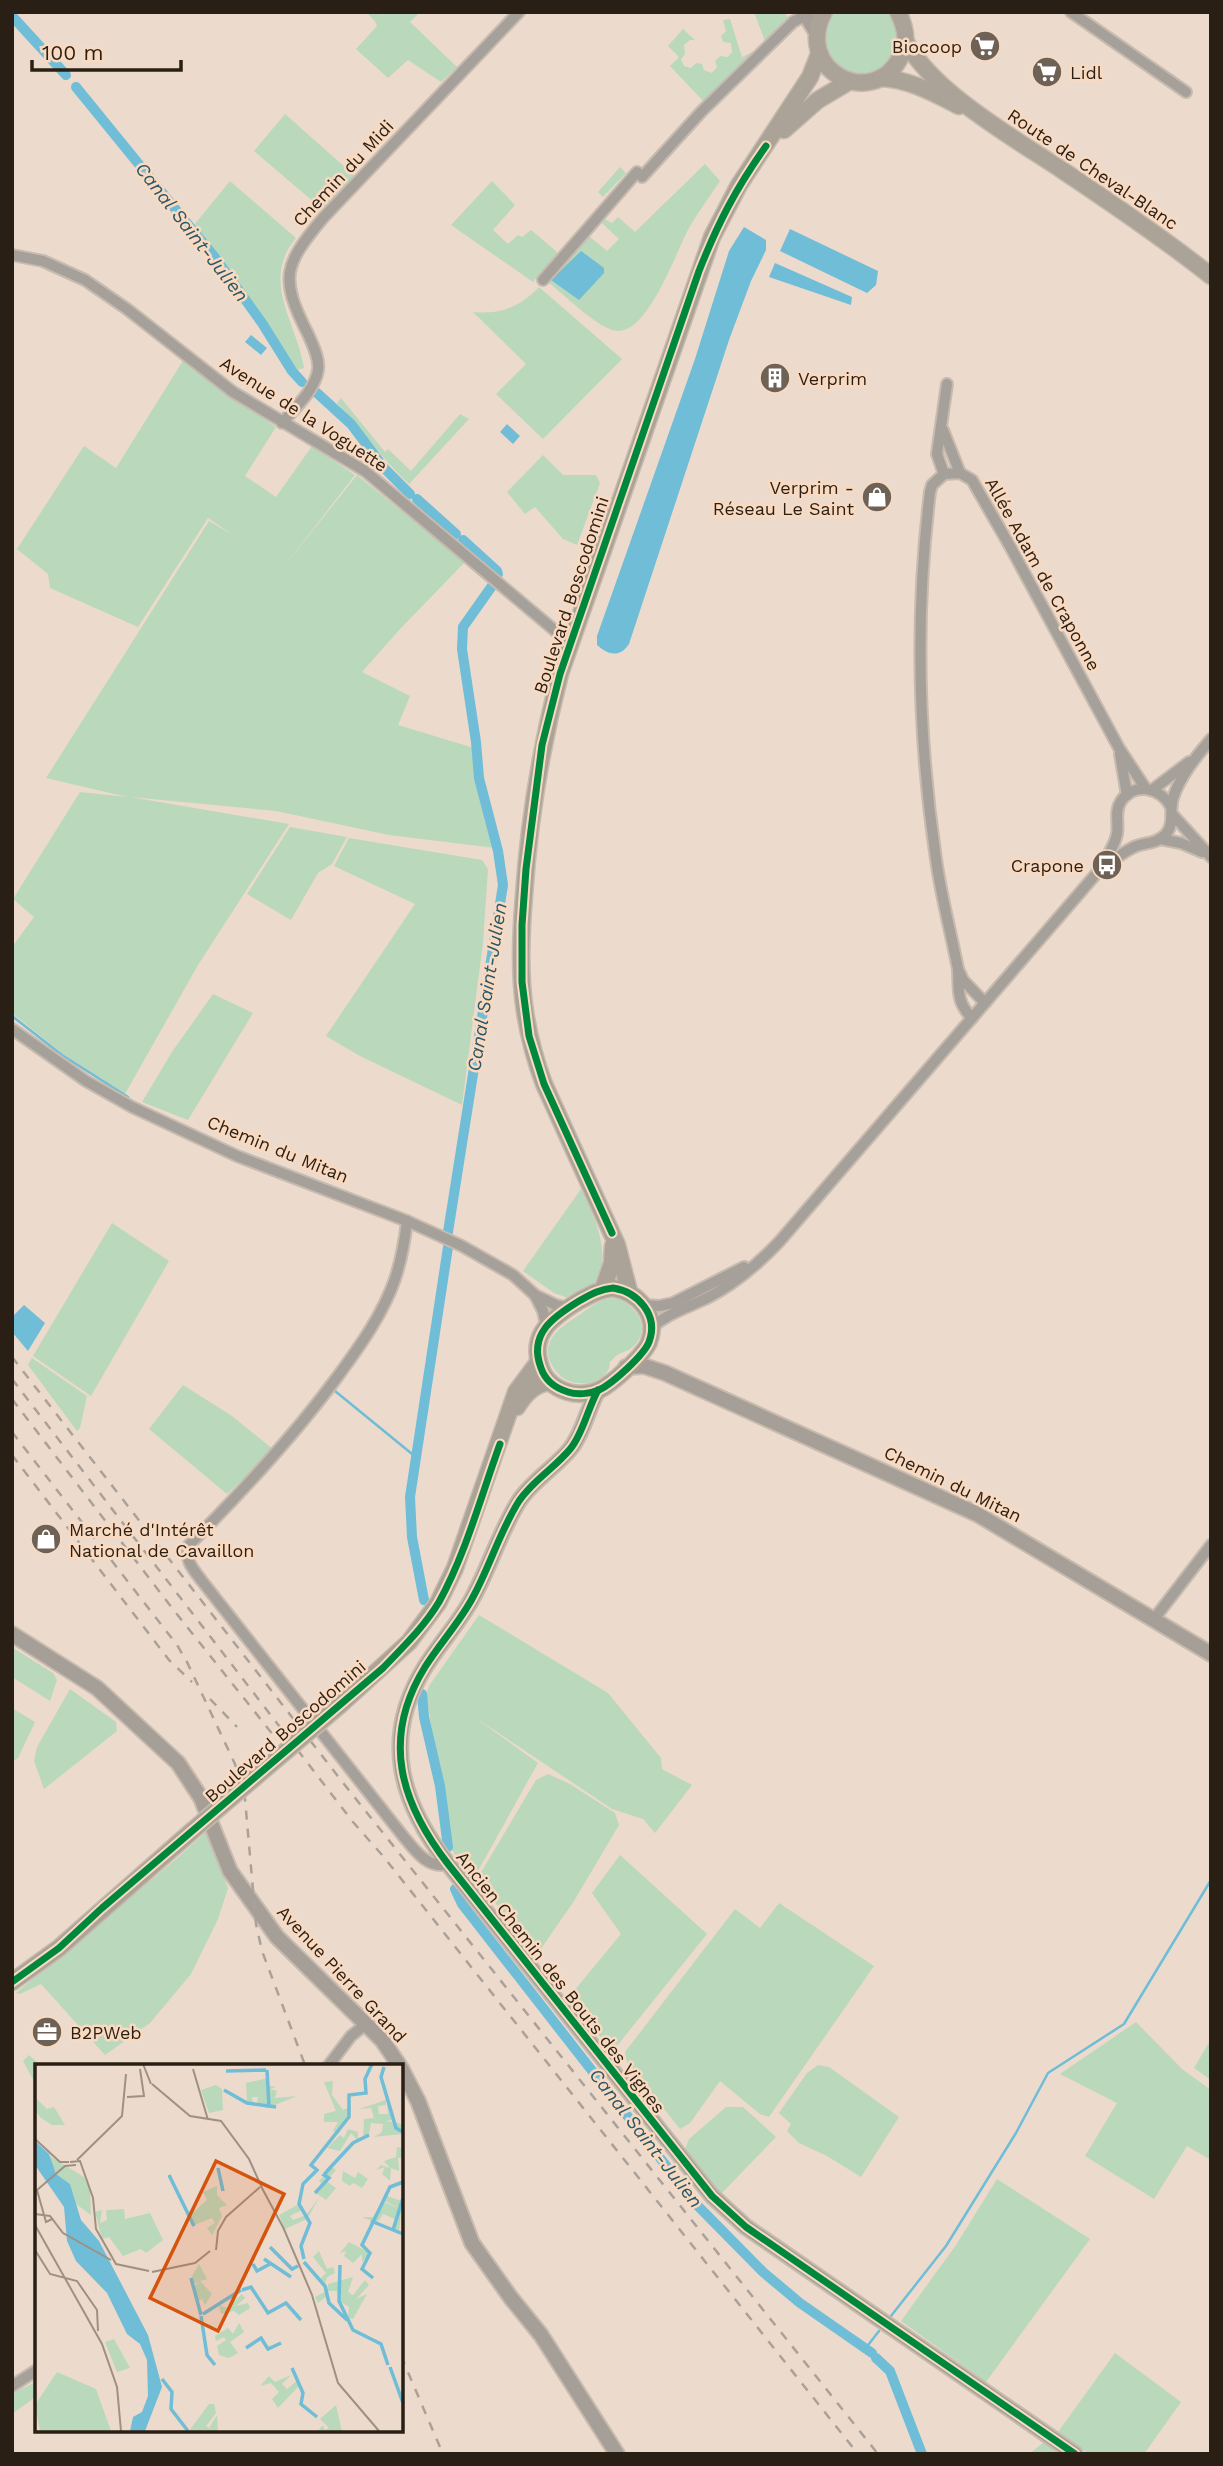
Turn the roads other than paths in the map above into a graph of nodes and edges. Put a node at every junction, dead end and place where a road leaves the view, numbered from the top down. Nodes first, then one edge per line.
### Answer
1 (519, 12) edge
2 (824, 12) edge
3 (898, 12) edge
4 (1071, 12) edge
5 (805, 14) edge
6 (816, 32) junction
7 (906, 42) junction
8 (819, 54) junction
9 (880, 78) junction
10 (850, 81) junction
11 (1186, 92) dead end
12 (986, 120) junction
13 (766, 146) junction
14 (12, 255) edge
15 (1211, 276) edge
16 (543, 279) dead end
17 (947, 384) dead end
18 (282, 424) junction
19 (942, 428) junction
20 (960, 473) junction
21 (944, 474) junction
22 (559, 634) dead end
23 (1211, 739) edge
24 (1119, 748) junction
25 (1198, 754) junction
26 (1149, 789) junction
27 (1126, 795) junction
28 (1171, 811) junction
29 (1118, 825) junction
30 (1160, 839) junction
31 (1140, 844) junction
32 (1210, 856) edge
33 (1096, 874) junction
34 (958, 969) junction
35 (985, 1003) junction
36 (972, 1018) junction
37 (12, 1029) edge
38 (407, 1221) junction
39 (611, 1233) junction
40 (779, 1242) junction
41 (603, 1289) junction
42 (629, 1292) junction
43 (535, 1294) junction
44 (644, 1305) junction
45 (569, 1308) junction
46 (546, 1325) junction
47 (650, 1336) junction
48 (539, 1361) junction
49 (626, 1367) junction
50 (665, 1373) junction
51 (550, 1382) junction
52 (598, 1390) junction
53 (568, 1392) junction
54 (582, 1425) junction
55 (500, 1444) junction
56 (1211, 1545) edge
57 (1154, 1619) junction
58 (12, 1634) edge
59 (1211, 1654) edge
60 (447, 1864) junction
61 (102, 1908) junction
62 (12, 1968) edge
63 (12, 1982) edge
64 (366, 2024) junction
65 (330, 2064) edge
66 (399, 2064) edge
67 (402, 2070) edge
68 (35, 2371) edge
69 (12, 2386) edge
70 (617, 2454) edge
71 (1075, 2454) edge

1 - 18 street, Chemin du Midi
2 - 6 main road
3 - 7 main road
4 - 11 street
5 - 6 street
5 - 16 street
6 - 8 main road
7 - 9 main road
7 - 12 main road
8 - 10 main road
8 - 13 main road, Boulevard Boscodomini
9 - 10 main road
9 - 12 main road
10 - 13 main road, Boulevard Boscodomini
12 - 15 main road, Route de Cheval-Blanc
13 - 39 main road, Boulevard Boscodomini
14 - 18 street, Avenue de la Voguette
17 - 19 street
18 - 22 street, Avenue de la Voguette
19 - 20 street
19 - 21 street
20 - 21 street, Allée Adam de Craponne
20 - 24 street, Allée Adam de Craponne
21 - 34 street
23 - 25 street
24 - 26 street, Allée Adam de Craponne
24 - 27 street
25 - 26 street
25 - 28 street
26 - 27 street
26 - 28 street
27 - 29 street
28 - 30 street
28 - 32 street
29 - 31 street
29 - 33 street
30 - 31 street
30 - 32 street
31 - 33 street
33 - 35 street
34 - 35 street
34 - 36 street
35 - 36 street
36 - 40 street
37 - 38 street, Chemin du Mitan
38 - 43 street, Chemin du Mitan
38 - 60 street
39 - 41 main road, Boulevard Boscodomini
39 - 42 main road, Boulevard Boscodomini
40 - 44 street
40 - 47 street
41 - 42 main road
41 - 45 main road
42 - 44 main road
43 - 45 street, Chemin du Mitan
43 - 46 street
44 - 47 main road
45 - 46 main road
46 - 48 main road
47 - 49 main road
47 - 50 street
48 - 51 main road
48 - 55 main road, Boulevard Boscodomini
49 - 50 street, Chemin du Mitan
49 - 52 main road
50 - 57 street, Chemin du Mitan
51 - 53 main road
51 - 55 main road, Boulevard Boscodomini
52 - 53 main road
52 - 54 street, Ancien Chemin des Bouts des Vignes
53 - 54 street
54 - 60 street, Ancien Chemin des Bouts des Vignes
55 - 61 main road, Boulevard Boscodomini, bridge
56 - 57 street
57 - 59 street, Chemin du Mitan
58 - 64 street, Avenue Pierre Grand
60 - 71 street, Ancien Chemin des Bouts des Vignes
61 - 62 main road, Boulevard Boscodomini
61 - 63 main road, Boulevard Boscodomini
64 - 65 street
64 - 66 street, Avenue Pierre Grand
67 - 70 street, Avenue Pierre Grand
68 - 69 street

